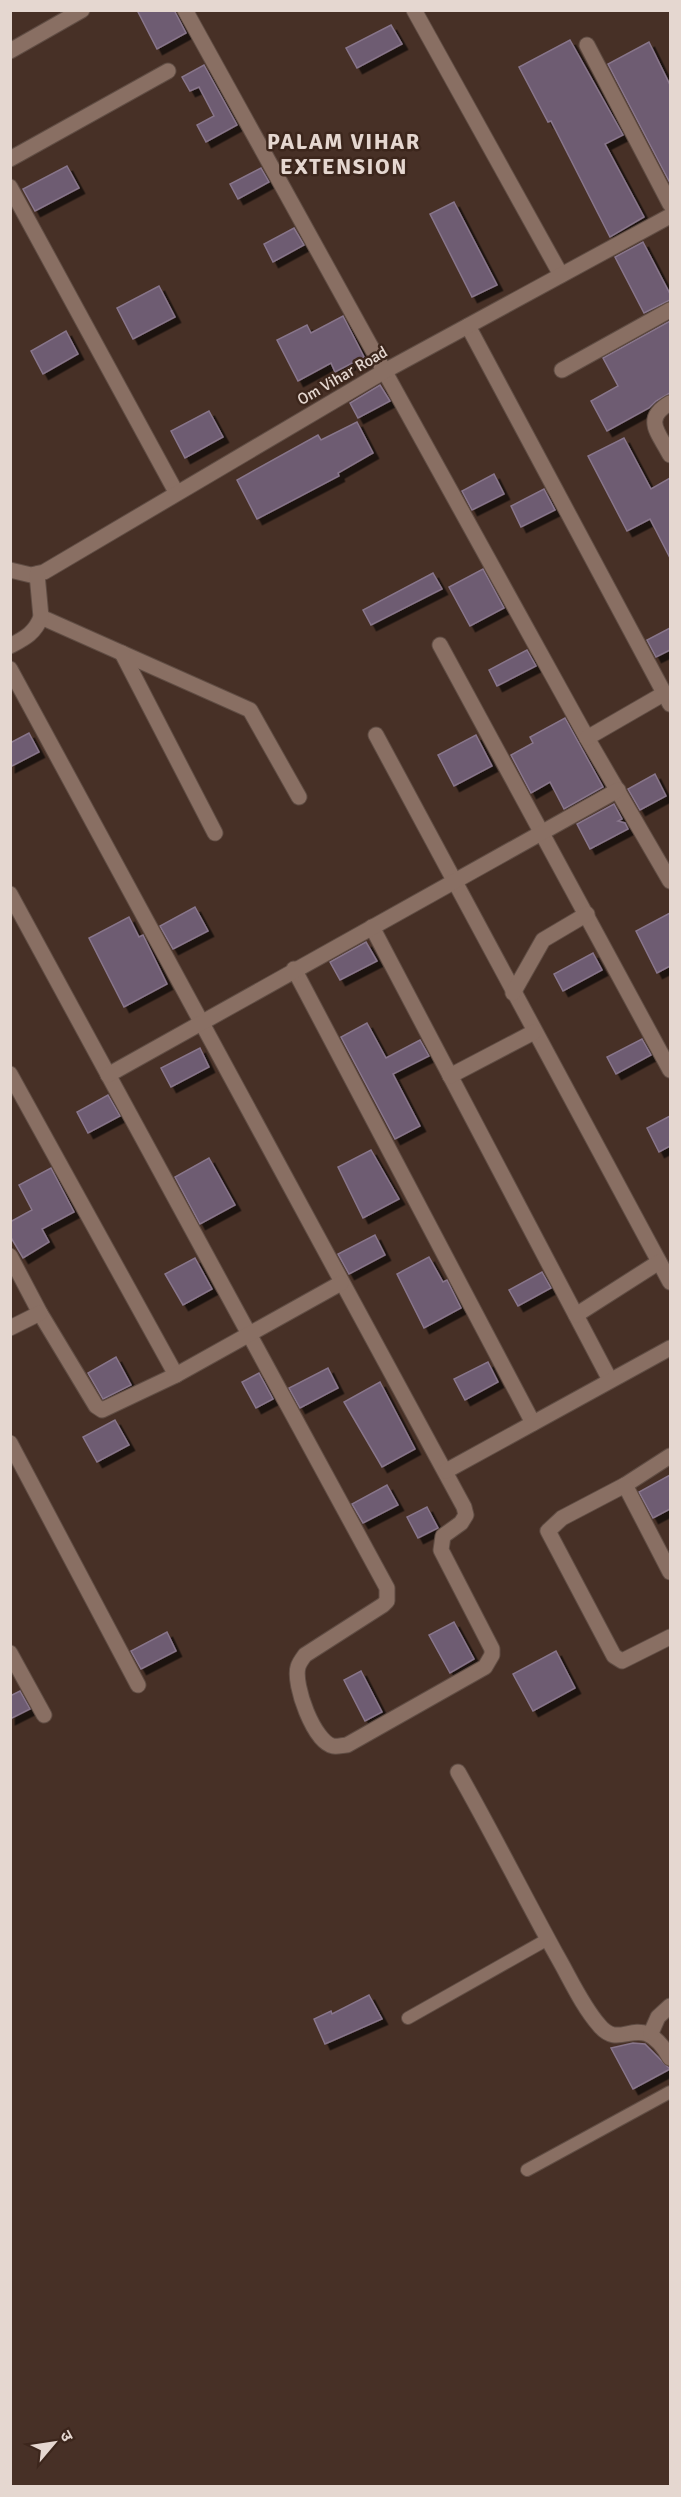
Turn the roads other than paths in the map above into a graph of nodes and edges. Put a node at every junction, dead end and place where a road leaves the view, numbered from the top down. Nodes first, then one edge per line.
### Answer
1 (82, 10) edge
2 (414, 10) edge
3 (189, 12) edge
4 (587, 45) dead end
5 (10, 51) edge
6 (168, 71) dead end
7 (10, 159) edge
8 (10, 187) edge
9 (670, 204) edge
10 (670, 216) edge
11 (561, 275) junction
12 (670, 310) edge
13 (468, 326) junction
14 (562, 370) dead end
15 (383, 372) junction
16 (670, 403) edge
17 (670, 455) edge
18 (176, 492) junction
19 (10, 570) edge
20 (38, 574) junction
21 (41, 617) junction
22 (440, 645) dead end
23 (10, 646) edge
24 (122, 653) junction
25 (10, 669) edge
26 (668, 698) edge
27 (376, 735) dead end
28 (587, 738) junction
29 (618, 790) junction
30 (299, 797) dead end
31 (215, 832) dead end
32 (541, 832) junction
33 (454, 881) junction
34 (670, 881) edge
35 (10, 894) edge
36 (587, 914) junction
37 (372, 927) junction
38 (294, 969) junction
39 (513, 993) junction
40 (201, 1023) junction
41 (534, 1032) junction
42 (670, 1070) edge
43 (10, 1074) edge
44 (108, 1075) junction
45 (450, 1076) junction
46 (10, 1256) edge
47 (659, 1262) junction
48 (670, 1282) edge
49 (341, 1284) junction
50 (40, 1313) junction
51 (576, 1315) junction
52 (10, 1328) edge
53 (250, 1334) junction
54 (670, 1348) edge
55 (176, 1375) junction
56 (610, 1380) junction
57 (533, 1423) junction
58 (10, 1443) edge
59 (670, 1456) edge
60 (446, 1471) junction
61 (625, 1485) junction
62 (670, 1572) edge
63 (670, 1637) edge
64 (10, 1653) edge
65 (138, 1685) dead end
66 (44, 1715) dead end
67 (458, 1772) dead end
68 (548, 1939) junction
69 (670, 2006) edge
70 (408, 2018) dead end
71 (651, 2033) junction
72 (670, 2058) edge
73 (670, 2092) edge
74 (526, 2170) dead end

1 - 5 street
2 - 11 street
3 - 15 street
4 - 9 street
6 - 7 street
8 - 18 street
10 - 11 street, Om Vihar Road
11 - 13 street, Om Vihar Road
12 - 14 street
13 - 15 street, Om Vihar Road
13 - 26 street
15 - 18 street, Om Vihar Road
15 - 28 street
16 - 17 street
18 - 20 street, Om Vihar Road
19 - 20 street
20 - 21 street
21 - 23 street
21 - 24 street
22 - 32 street
24 - 30 street
24 - 31 street
25 - 40 street
26 - 28 street
27 - 33 street
28 - 29 street
29 - 32 street
29 - 34 street
32 - 33 street
32 - 36 street
33 - 37 street
33 - 39 street
35 - 44 street
36 - 39 street
36 - 42 street
37 - 38 street
37 - 45 street
38 - 40 street
38 - 57 street
39 - 41 street
40 - 44 street
40 - 49 street
41 - 45 street
41 - 47 street
43 - 55 street
44 - 53 street
45 - 51 street
46 - 50 street
47 - 48 street
47 - 51 street
49 - 53 street
49 - 60 street
50 - 52 street
50 - 55 street
51 - 56 street
53 - 55 street
53 - 60 street
54 - 56 street
56 - 57 street
57 - 60 street
58 - 65 street
59 - 61 street
61 - 62 street
61 - 63 street
64 - 66 street
67 - 68 street
68 - 70 lane
68 - 71 street
69 - 71 street
71 - 72 street
73 - 74 lane

